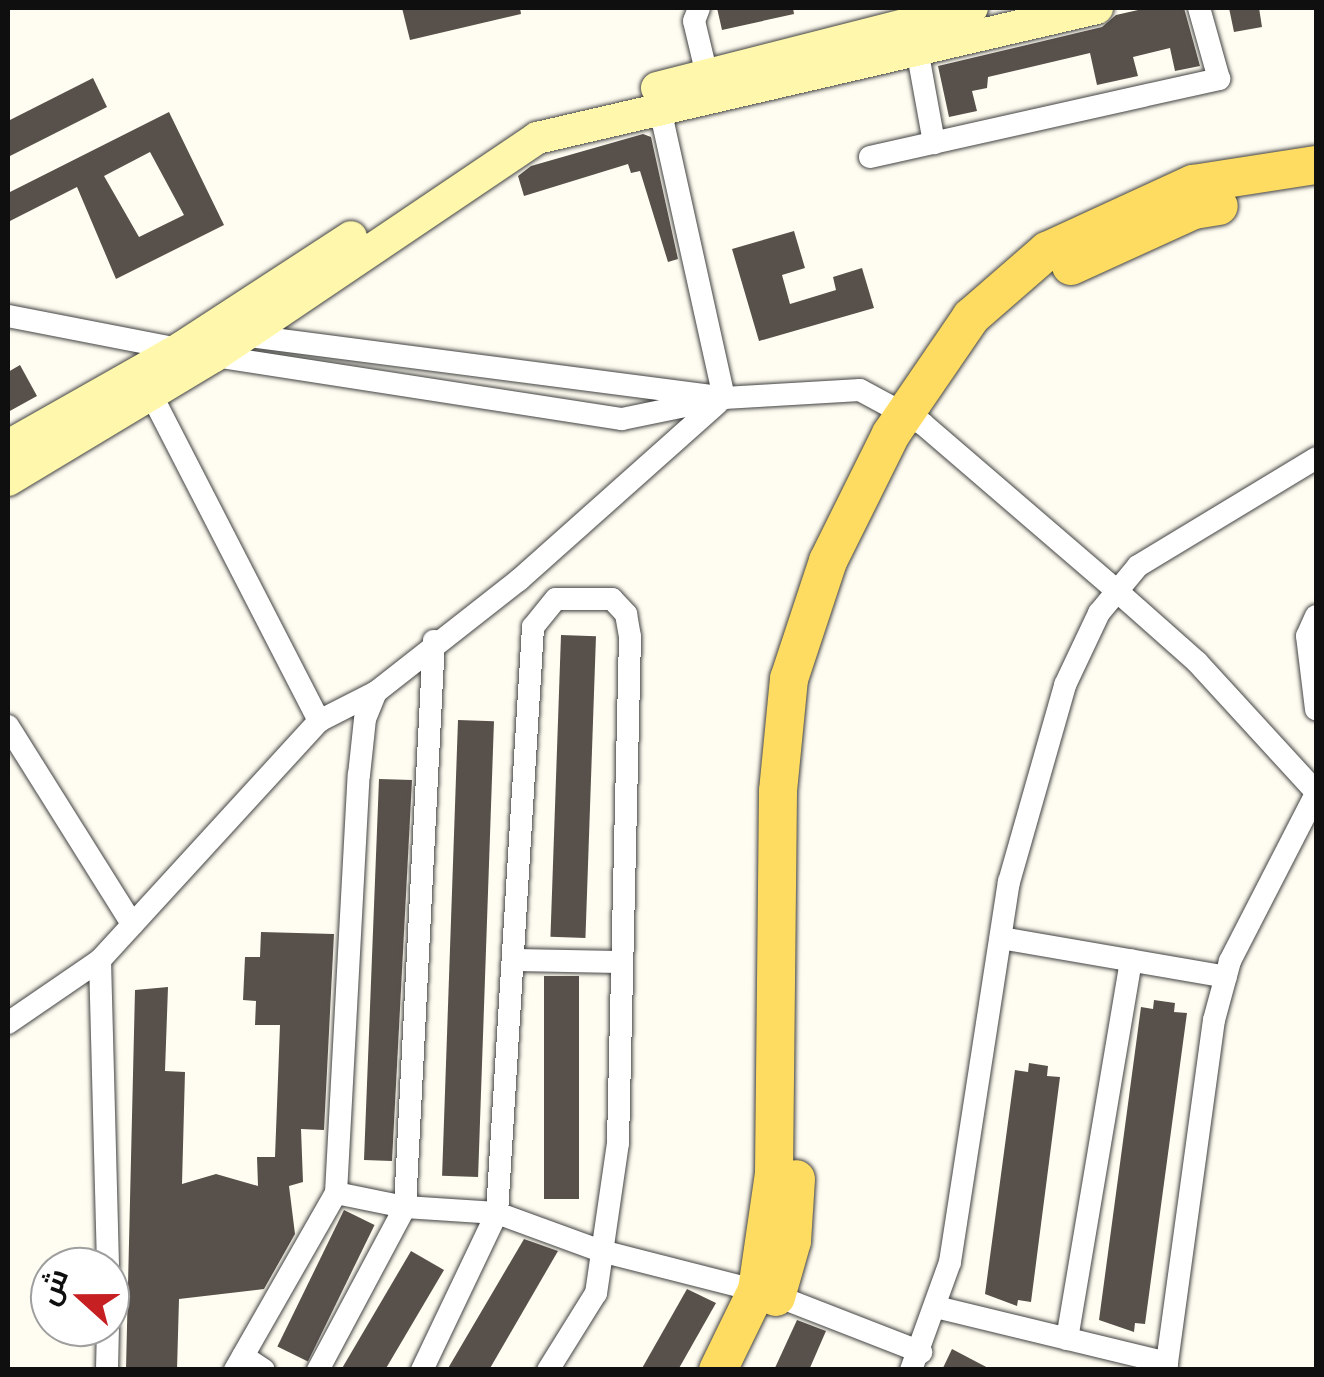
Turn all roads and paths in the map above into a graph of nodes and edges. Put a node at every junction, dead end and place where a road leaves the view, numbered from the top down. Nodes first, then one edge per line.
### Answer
1 (698, 8) edge
2 (972, 8) edge
3 (1097, 8) edge
4 (1199, 8) edge
5 (913, 26) edge
6 (707, 74) junction
7 (660, 109) junction
8 (934, 143) junction
9 (870, 157) dead end
10 (1316, 165) edge
11 (1316, 191) edge
12 (8, 316) edge
13 (245, 335) junction
14 (181, 348) junction
15 (214, 356) junction
16 (151, 394) junction
17 (724, 398) junction
18 (914, 416) junction
19 (8, 446) edge
20 (1316, 458) edge
21 (8, 480) edge
22 (519, 580) junction
23 (1117, 591) junction
24 (543, 612) junction
25 (1316, 616) edge
26 (434, 641) junction
27 (376, 692) junction
28 (1316, 708) edge
29 (319, 721) junction
30 (8, 726) edge
31 (1316, 793) edge
32 (132, 924) junction
33 (1001, 938) junction
34 (100, 960) junction
35 (515, 960) junction
36 (1131, 960) junction
37 (620, 962) junction
38 (1226, 977) junction
39 (8, 1023) edge
40 (336, 1194) junction
41 (405, 1207) junction
42 (497, 1213) junction
43 (107, 1247) edge
44 (601, 1251) junction
45 (767, 1293) junction
46 (936, 1308) junction
47 (1067, 1340) junction
48 (916, 1361) edge
49 (239, 1362) edge
50 (1166, 1366) edge
51 (264, 1370) edge
52 (318, 1370) edge
53 (422, 1370) edge
54 (548, 1370) edge
55 (718, 1370) edge
56 (738, 1370) edge

1 - 6 street
2 - 5 main road
3 - 5 main road
4 - 8 street
5 - 6 main road
5 - 7 main road
5 - 8 street
6 - 14 main road
7 - 13 main road
7 - 17 street
8 - 9 street
10 - 18 main road
11 - 18 main road
12 - 14 street
13 - 14 street
13 - 15 main road
13 - 17 street
14 - 15 street
14 - 19 main road
15 - 16 main road
15 - 17 street
16 - 21 main road
16 - 29 street
17 - 18 street
17 - 22 street
18 - 23 street
18 - 45 main road
20 - 23 street
22 - 24 street
22 - 26 street
23 - 31 street
23 - 33 street
24 - 35 street
24 - 37 street
25 - 28 street
26 - 27 street
26 - 41 street
27 - 29 street
27 - 40 street
29 - 32 street
30 - 32 street
31 - 38 street
32 - 34 street
33 - 36 street
33 - 46 street
34 - 39 street
34 - 43 street
35 - 37 street
35 - 42 street
36 - 38 street
36 - 47 street
37 - 44 street
38 - 50 street
40 - 41 street
40 - 49 street
41 - 42 street
41 - 52 street
42 - 44 street
42 - 53 street
44 - 45 street
44 - 54 street
45 - 48 street
45 - 55 main road
45 - 56 main road
46 - 47 street
46 - 48 street
47 - 50 street
49 - 51 street

